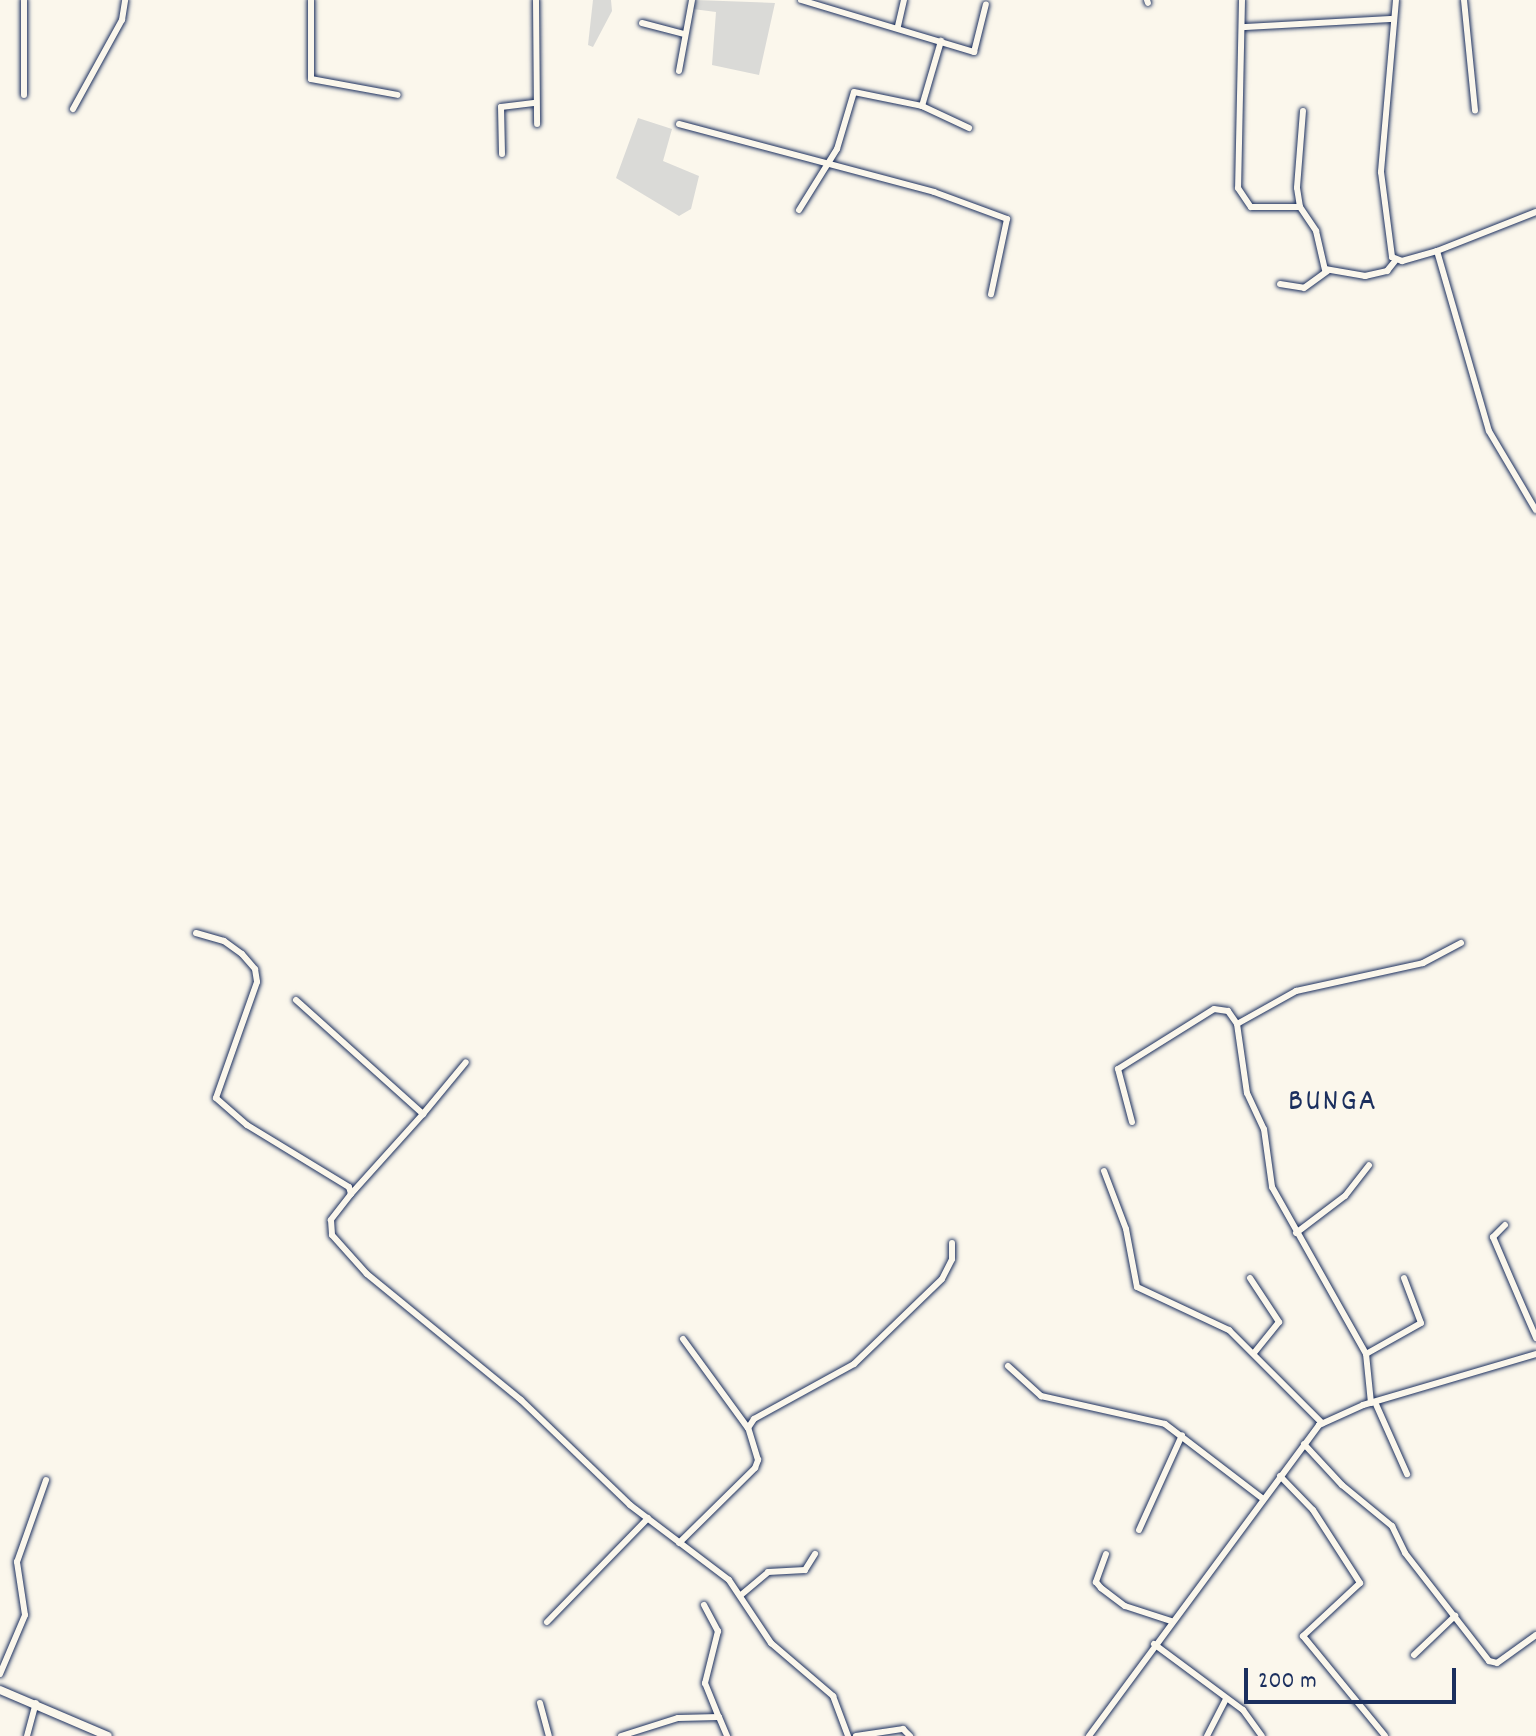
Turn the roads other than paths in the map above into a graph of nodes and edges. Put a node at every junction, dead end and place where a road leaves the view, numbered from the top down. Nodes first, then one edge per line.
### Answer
1 (24, 0) edge
2 (125, 0) edge
3 (311, 0) edge
4 (536, 0) edge
5 (692, 0) edge
6 (801, 0) edge
7 (904, 0) edge
8 (1242, 0) edge
9 (1396, 0) edge
10 (1464, 0) edge
11 (986, 4) dead end
12 (1392, 19) junction
13 (642, 23) dead end
14 (898, 26) junction
15 (1244, 27) junction
16 (684, 34) junction
17 (941, 41) junction
18 (679, 71) dead end
19 (24, 95) dead end
20 (398, 95) dead end
21 (536, 103) junction
22 (922, 106) junction
23 (73, 109) dead end
24 (1475, 110) dead end
25 (1303, 111) dead end
26 (537, 124) dead end
27 (679, 124) dead end
28 (969, 128) dead end
29 (502, 154) dead end
30 (828, 167) junction
31 (1300, 207) junction
32 (799, 210) dead end
33 (1536, 212) edge
34 (1437, 251) junction
35 (1395, 261) junction
36 (1327, 271) junction
37 (1280, 284) dead end
38 (991, 294) dead end
39 (1536, 510) edge
40 (196, 933) dead end
41 (1461, 943) dead end
42 (296, 1000) dead end
43 (1237, 1024) junction
44 (466, 1062) dead end
45 (423, 1114) junction
46 (1132, 1122) dead end
47 (1369, 1165) dead end
48 (1104, 1171) dead end
49 (351, 1194) junction
50 (1505, 1225) dead end
51 (1296, 1233) junction
52 (952, 1243) dead end
53 (1250, 1278) dead end
54 (1404, 1278) dead end
55 (1536, 1338) edge
56 (683, 1339) dead end
57 (1255, 1352) junction
58 (1366, 1354) junction
59 (1536, 1354) edge
60 (1008, 1366) dead end
61 (1373, 1402) junction
62 (1322, 1423) junction
63 (748, 1428) junction
64 (1182, 1435) junction
65 (1304, 1444) junction
66 (1407, 1474) dead end
67 (1280, 1476) junction
68 (46, 1480) dead end
69 (1263, 1499) junction
70 (648, 1518) junction
71 (1139, 1530) dead end
72 (679, 1543) junction
73 (815, 1554) dead end
74 (1106, 1554) dead end
75 (741, 1595) junction
76 (704, 1605) dead end
77 (1455, 1616) junction
78 (1171, 1621) junction
79 (547, 1622) dead end
80 (1536, 1635) edge
81 (1154, 1644) junction
82 (1414, 1655) dead end
83 (0, 1674) edge
84 (0, 1690) edge
85 (1226, 1699) junction
86 (36, 1703) junction
87 (540, 1703) dead end
88 (719, 1717) junction
89 (27, 1736) edge
90 (108, 1736) edge
91 (549, 1736) edge
92 (621, 1736) edge
93 (727, 1736) edge
94 (848, 1736) edge
95 (856, 1736) edge
96 (910, 1736) edge
97 (1089, 1736) edge
98 (1207, 1736) edge
99 (1262, 1736) edge
100 (1385, 1736) edge

1 - 19 street
2 - 23 street
3 - 20 street
4 - 21 street
5 - 16 street
6 - 14 street
7 - 14 street
8 - 15 street
9 - 12 street
10 - 24 street
11 - 17 street
12 - 15 street
12 - 35 street
13 - 16 street
14 - 17 street
15 - 31 street
16 - 18 street
17 - 22 street
21 - 26 street
21 - 29 street
22 - 28 street
22 - 30 street
25 - 31 street
27 - 30 street
30 - 32 street
30 - 38 street
31 - 36 street
33 - 34 street
34 - 35 street
34 - 39 street
35 - 36 street
36 - 37 street
40 - 49 street
41 - 43 street
42 - 45 street
43 - 46 street
43 - 51 street
44 - 45 street
45 - 49 street
47 - 51 street
48 - 57 street
49 - 70 street
50 - 55 street
51 - 58 street
52 - 63 street
53 - 57 street
54 - 58 street
56 - 63 street
57 - 62 street
58 - 61 street
59 - 61 street
60 - 64 street
61 - 62 street
61 - 66 street
62 - 65 street
63 - 72 street
64 - 69 street
64 - 71 street
65 - 67 street
65 - 77 street
67 - 69 street
67 - 100 street
68 - 83 street
69 - 78 street
70 - 72 street
70 - 79 street
72 - 75 street
73 - 75 street
74 - 78 street
75 - 94 street
76 - 88 street
77 - 80 street
77 - 82 street
78 - 81 street
81 - 85 street
81 - 97 street
84 - 86 street
85 - 98 street
85 - 99 street
86 - 89 street
86 - 90 street
87 - 91 street
88 - 92 street
88 - 93 street
95 - 96 street

